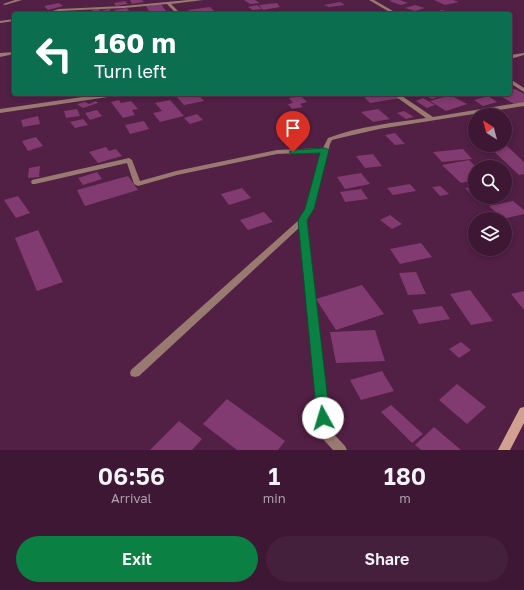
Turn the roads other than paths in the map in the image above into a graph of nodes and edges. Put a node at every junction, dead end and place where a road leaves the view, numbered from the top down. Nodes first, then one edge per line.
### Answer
1 (20, 0) edge
2 (201, 0) edge
3 (371, 0) edge
4 (149, 2) edge
5 (168, 3) junction
6 (5, 4) dead end
7 (60, 12) edge
8 (177, 12) edge
9 (392, 12) edge
10 (12, 20) edge
11 (0, 22) edge
12 (12, 54) edge
13 (524, 54) edge
14 (0, 55) edge
15 (512, 57) edge
16 (512, 82) edge
17 (524, 90) edge
18 (102, 96) edge
19 (398, 96) edge
20 (524, 104) edge
21 (0, 112) edge
22 (432, 119) junction
23 (325, 150) junction
24 (35, 182) dead end
25 (303, 220) junction
26 (135, 372) dead end
27 (524, 412) edge
28 (341, 450) edge
29 (504, 450) edge

1 - 6 street
2 - 5 street
3 - 9 street
4 - 5 street
4 - 7 street
5 - 8 street
10 - 11 street
12 - 14 street
13 - 15 street
16 - 17 street
18 - 21 street
19 - 22 street
20 - 22 street
22 - 23 street
23 - 24 street
23 - 25 street
25 - 26 street
25 - 28 street
27 - 29 main road

